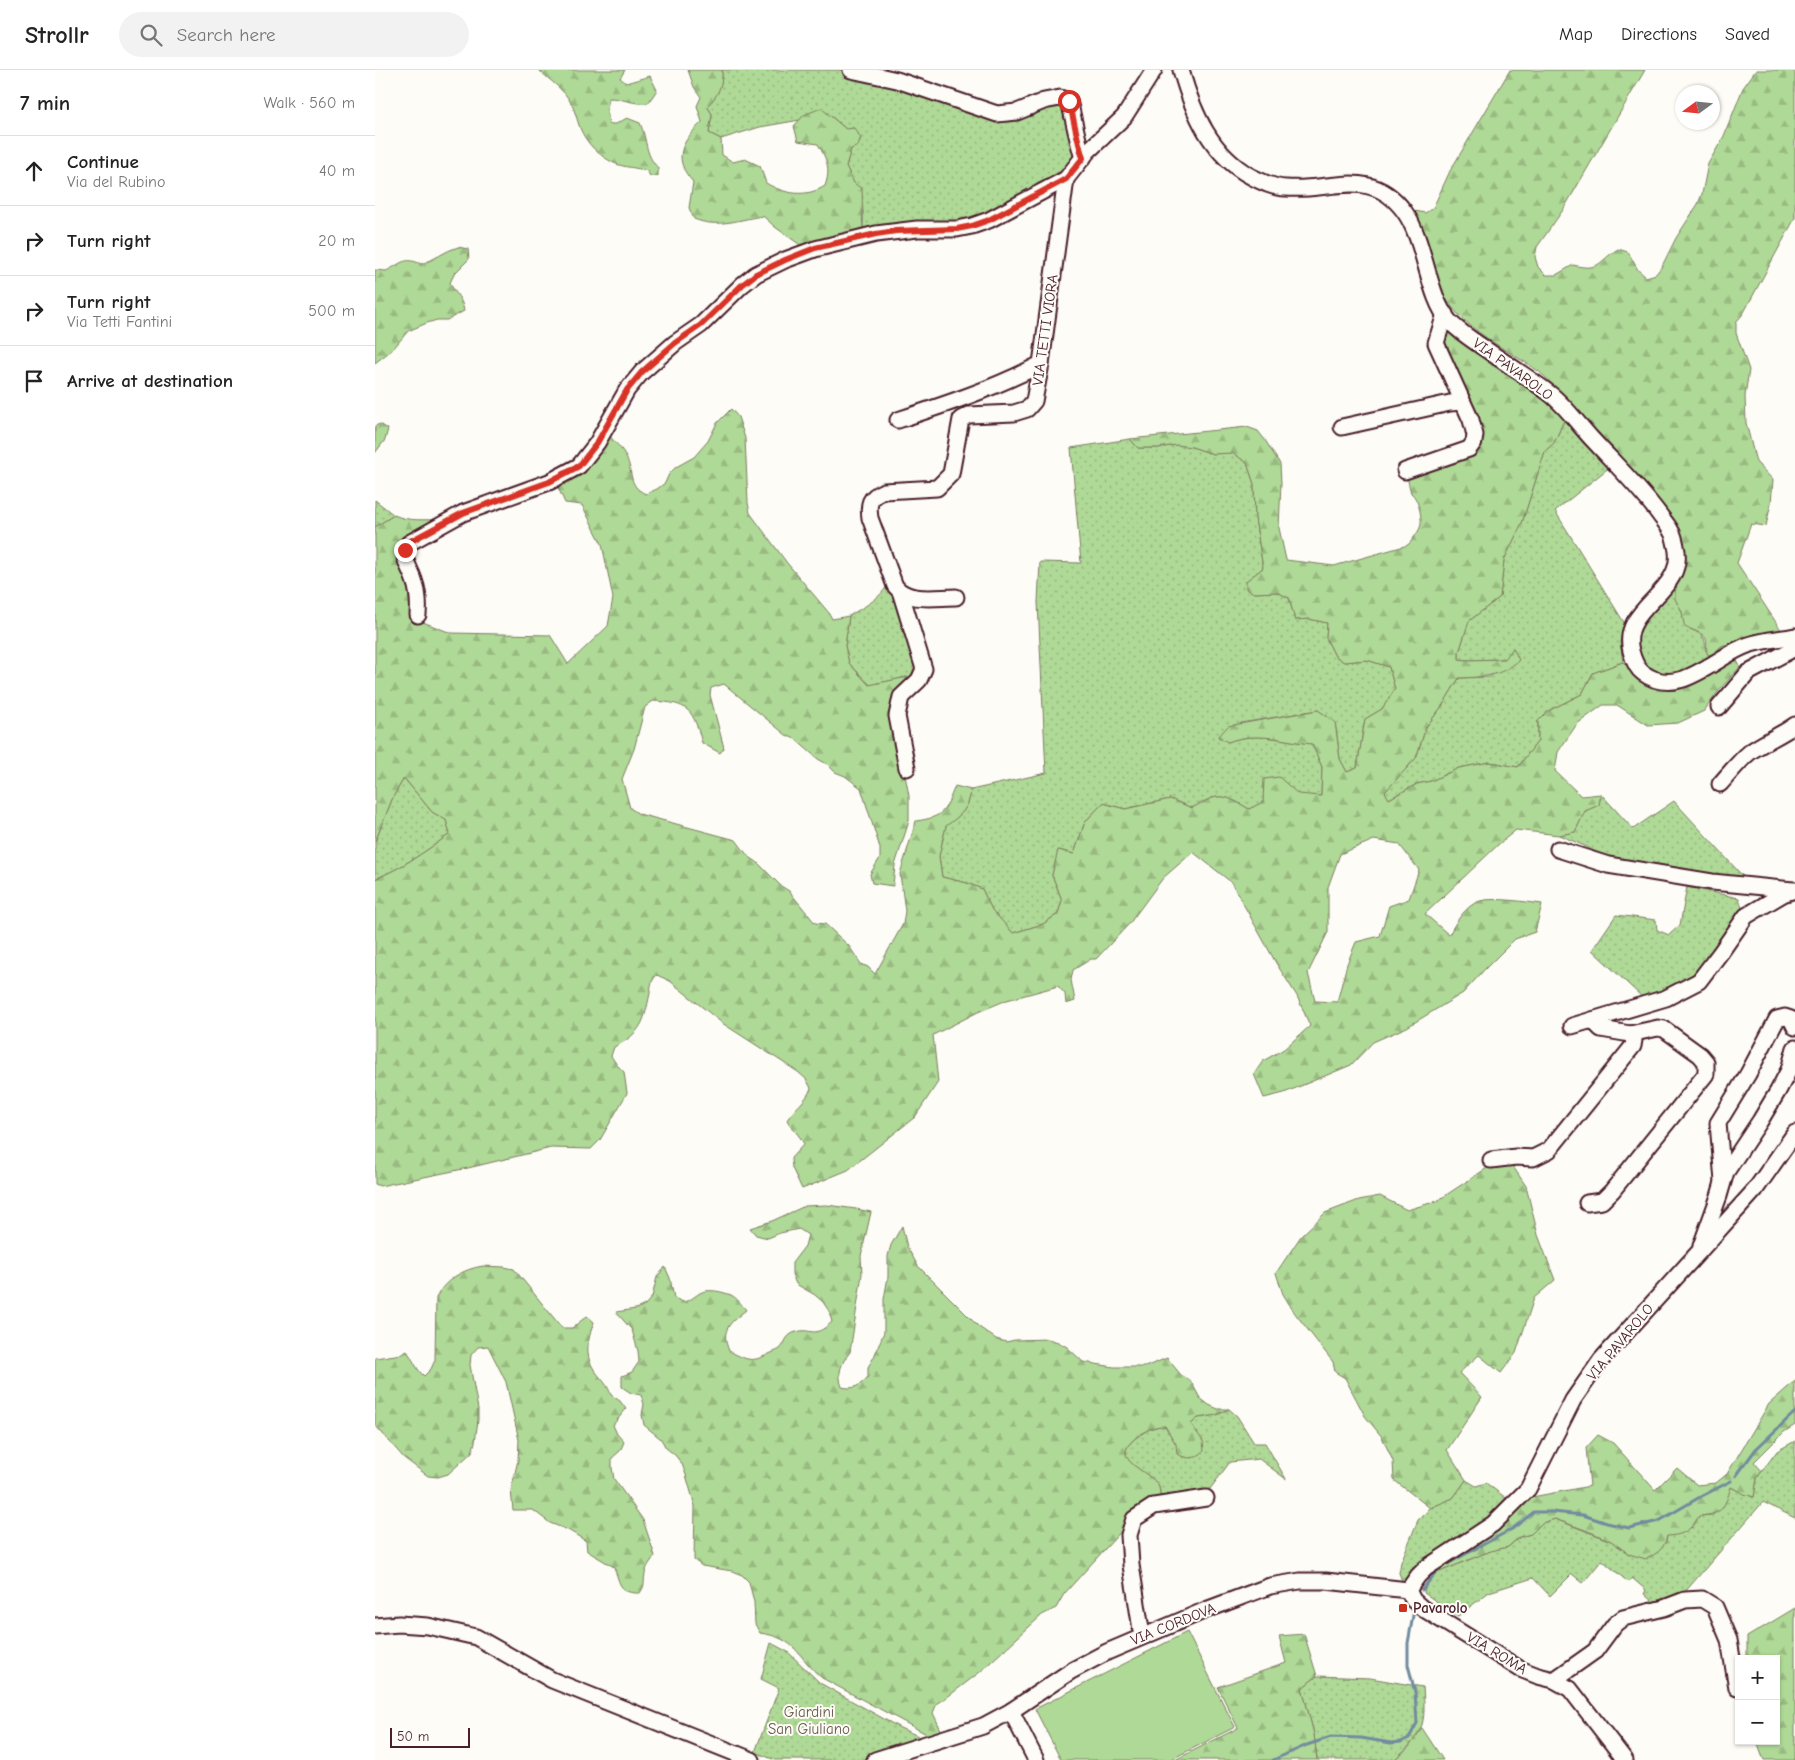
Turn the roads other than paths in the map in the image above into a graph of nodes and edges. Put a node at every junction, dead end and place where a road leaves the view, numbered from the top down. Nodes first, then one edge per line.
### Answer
1 (851, 70) edge
2 (1154, 70) edge
3 (1181, 70) edge
4 (1083, 158) junction
5 (1066, 179) junction
6 (1445, 314) junction
7 (1041, 364) junction
8 (1463, 402) junction
9 (898, 420) dead end
10 (1342, 428) dead end
11 (1405, 471) dead end
12 (901, 594) junction
13 (956, 597) dead end
14 (418, 615) dead end
15 (1795, 636) edge
16 (1795, 648) edge
17 (1719, 707) dead end
18 (1795, 725) edge
19 (907, 768) dead end
20 (1720, 784) dead end
21 (1558, 849) dead end
22 (1795, 890) edge
23 (1592, 1020) junction
24 (1572, 1026) dead end
25 (1795, 1027) edge
26 (1631, 1034) junction
27 (1795, 1048) edge
28 (1795, 1133) edge
29 (1491, 1160) dead end
30 (1723, 1182) junction
31 (1587, 1203) dead end
32 (1699, 1252) junction
33 (1205, 1498) dead end
34 (1408, 1590) junction
35 (375, 1626) edge
36 (1142, 1636) junction
37 (1735, 1676) edge
38 (1555, 1680) junction
39 (1570, 1689) junction
40 (1014, 1718) junction
41 (752, 1760) edge
42 (875, 1760) edge
43 (1036, 1760) edge
44 (1613, 1760) edge
45 (1625, 1760) edge

1 - 4 street
2 - 4 street
3 - 6 street, VIA PAVAROLO
4 - 5 street
5 - 7 street, VIA TETTI VIORA
5 - 14 street
6 - 8 street
6 - 15 street, VIA PAVAROLO
7 - 9 street
7 - 12 street, VIA TETTI VIORA
8 - 10 street
8 - 11 street
12 - 13 street
12 - 19 street
16 - 17 street
18 - 20 street
21 - 22 street
22 - 23 street
23 - 24 street
23 - 26 street
25 - 30 street
26 - 29 street
26 - 31 street
27 - 30 street
28 - 32 street, VIA PAVAROLO
30 - 32 street
32 - 34 street, VIA PAVAROLO
33 - 36 street
34 - 36 street, VIA CORDOVA
34 - 38 street, VIA ROMA
35 - 41 street
36 - 40 street, VIA CORDOVA
37 - 38 street
38 - 39 street, VIA ROMA
39 - 44 street
39 - 45 street, VIA ROMA
40 - 42 street, VIA CORDOVA
40 - 43 street

